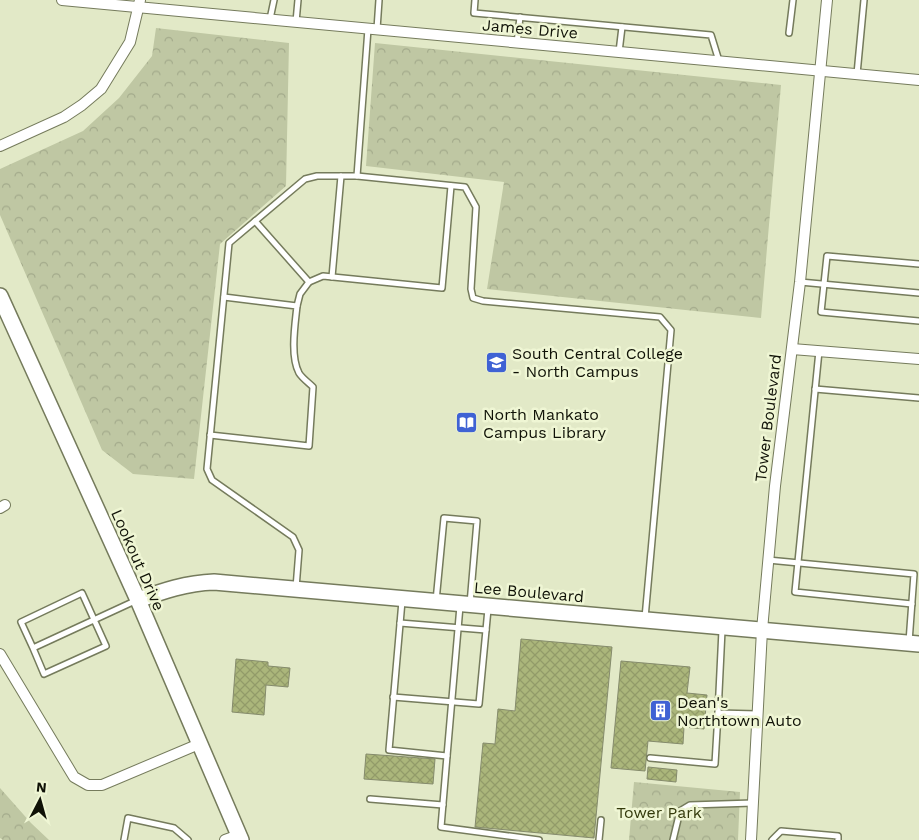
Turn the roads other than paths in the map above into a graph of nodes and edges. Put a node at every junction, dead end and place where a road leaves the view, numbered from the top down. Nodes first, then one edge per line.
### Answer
1 (62, 0) edge
2 (274, 0) edge
3 (298, 0) edge
4 (380, 0) edge
5 (475, 0) edge
6 (793, 0) edge
7 (827, 0) edge
8 (864, 0) edge
9 (139, 4) edge
10 (520, 17) junction
11 (270, 20) junction
12 (296, 22) junction
13 (622, 26) junction
14 (373, 30) junction
15 (789, 33) dead end
16 (517, 43) junction
17 (619, 52) junction
18 (719, 62) junction
19 (820, 70) junction
20 (857, 74) junction
21 (919, 80) edge
22 (0, 146) edge
23 (341, 176) junction
24 (357, 176) junction
25 (451, 186) junction
26 (255, 221) junction
27 (919, 264) edge
28 (332, 277) junction
29 (309, 282) junction
30 (800, 282) junction
31 (824, 284) junction
32 (919, 293) edge
33 (0, 296) edge
34 (224, 297) junction
35 (297, 306) junction
36 (919, 321) edge
37 (792, 349) junction
38 (819, 351) junction
39 (919, 359) edge
40 (815, 389) junction
41 (919, 398) edge
42 (210, 435) junction
43 (768, 560) junction
44 (798, 563) junction
45 (296, 589) junction
46 (402, 598) junction
47 (138, 600) junction
48 (436, 601) junction
49 (465, 604) junction
50 (912, 604) junction
51 (488, 606) junction
52 (94, 620) junction
53 (645, 620) junction
54 (400, 623) junction
55 (722, 626) junction
56 (459, 628) junction
57 (486, 630) junction
58 (762, 630) junction
59 (914, 644) edge
60 (33, 648) junction
61 (0, 654) edge
62 (393, 697) junction
63 (452, 702) junction
64 (718, 713) junction
65 (758, 714) junction
66 (199, 744) junction
67 (448, 756) junction
68 (650, 758) dead end
69 (370, 798) dead end
70 (753, 803) junction
71 (443, 805) junction
72 (601, 820) dead end
73 (235, 838) edge
74 (124, 840) edge
75 (188, 840) edge
76 (539, 840) edge
77 (599, 840) edge
78 (673, 840) edge
79 (751, 840) edge
80 (772, 840) edge
81 (838, 840) edge

1 - 9 street, James Drive
2 - 11 lane
3 - 12 lane
4 - 14 lane
5 - 10 lane
6 - 15 lane
7 - 19 street, Tower Boulevard
8 - 20 lane
9 - 11 street, James Drive
9 - 22 street
10 - 13 lane
10 - 16 lane
11 - 12 street, James Drive
12 - 14 street, James Drive
13 - 17 lane
13 - 18 lane
14 - 16 street, James Drive
14 - 24 lane
16 - 17 street, James Drive
17 - 18 street, James Drive
18 - 19 street, James Drive
19 - 20 street, James Drive
19 - 30 street, Tower Boulevard
20 - 21 street, James Drive
23 - 24 lane
23 - 26 lane
23 - 28 lane
24 - 25 lane
25 - 28 lane
25 - 53 lane
26 - 29 lane
26 - 34 lane
27 - 31 lane
28 - 29 lane
29 - 35 lane
30 - 31 lane
30 - 37 street, Tower Boulevard
31 - 32 lane
31 - 36 lane
33 - 47 street, Lookout Drive
34 - 35 lane
34 - 42 lane
35 - 42 lane
37 - 38 street
37 - 43 street, Tower Boulevard
38 - 39 street
38 - 40 lane
40 - 41 lane
40 - 44 lane
42 - 45 lane
43 - 44 lane
43 - 58 street, Tower Boulevard
44 - 50 lane
44 - 50 lane
45 - 46 street, Lee Boulevard
45 - 47 street, Lee Boulevard
46 - 48 street, Lee Boulevard
46 - 54 lane
47 - 52 lane
47 - 66 street, Lookout Drive
48 - 49 street, Lee Boulevard
48 - 49 lane
49 - 51 street, Lee Boulevard
49 - 56 lane
50 - 59 lane
51 - 53 street, Lee Boulevard
51 - 57 lane
52 - 60 lane
52 - 60 lane
52 - 60 lane
53 - 55 street, Lee Boulevard
54 - 56 lane
54 - 62 lane
55 - 58 street, Lee Boulevard
55 - 64 lane
56 - 57 lane
56 - 63 lane
57 - 63 lane
58 - 59 street, Lee Boulevard
58 - 65 street, Tower Boulevard
61 - 66 street
62 - 63 lane
62 - 67 lane
63 - 67 lane
64 - 65 lane
64 - 68 lane
65 - 70 street, Tower Boulevard
66 - 73 street, Lookout Drive
67 - 71 lane
69 - 71 lane
70 - 78 lane
70 - 79 street, Tower Boulevard
71 - 76 lane
72 - 77 lane
74 - 75 lane
80 - 81 lane

